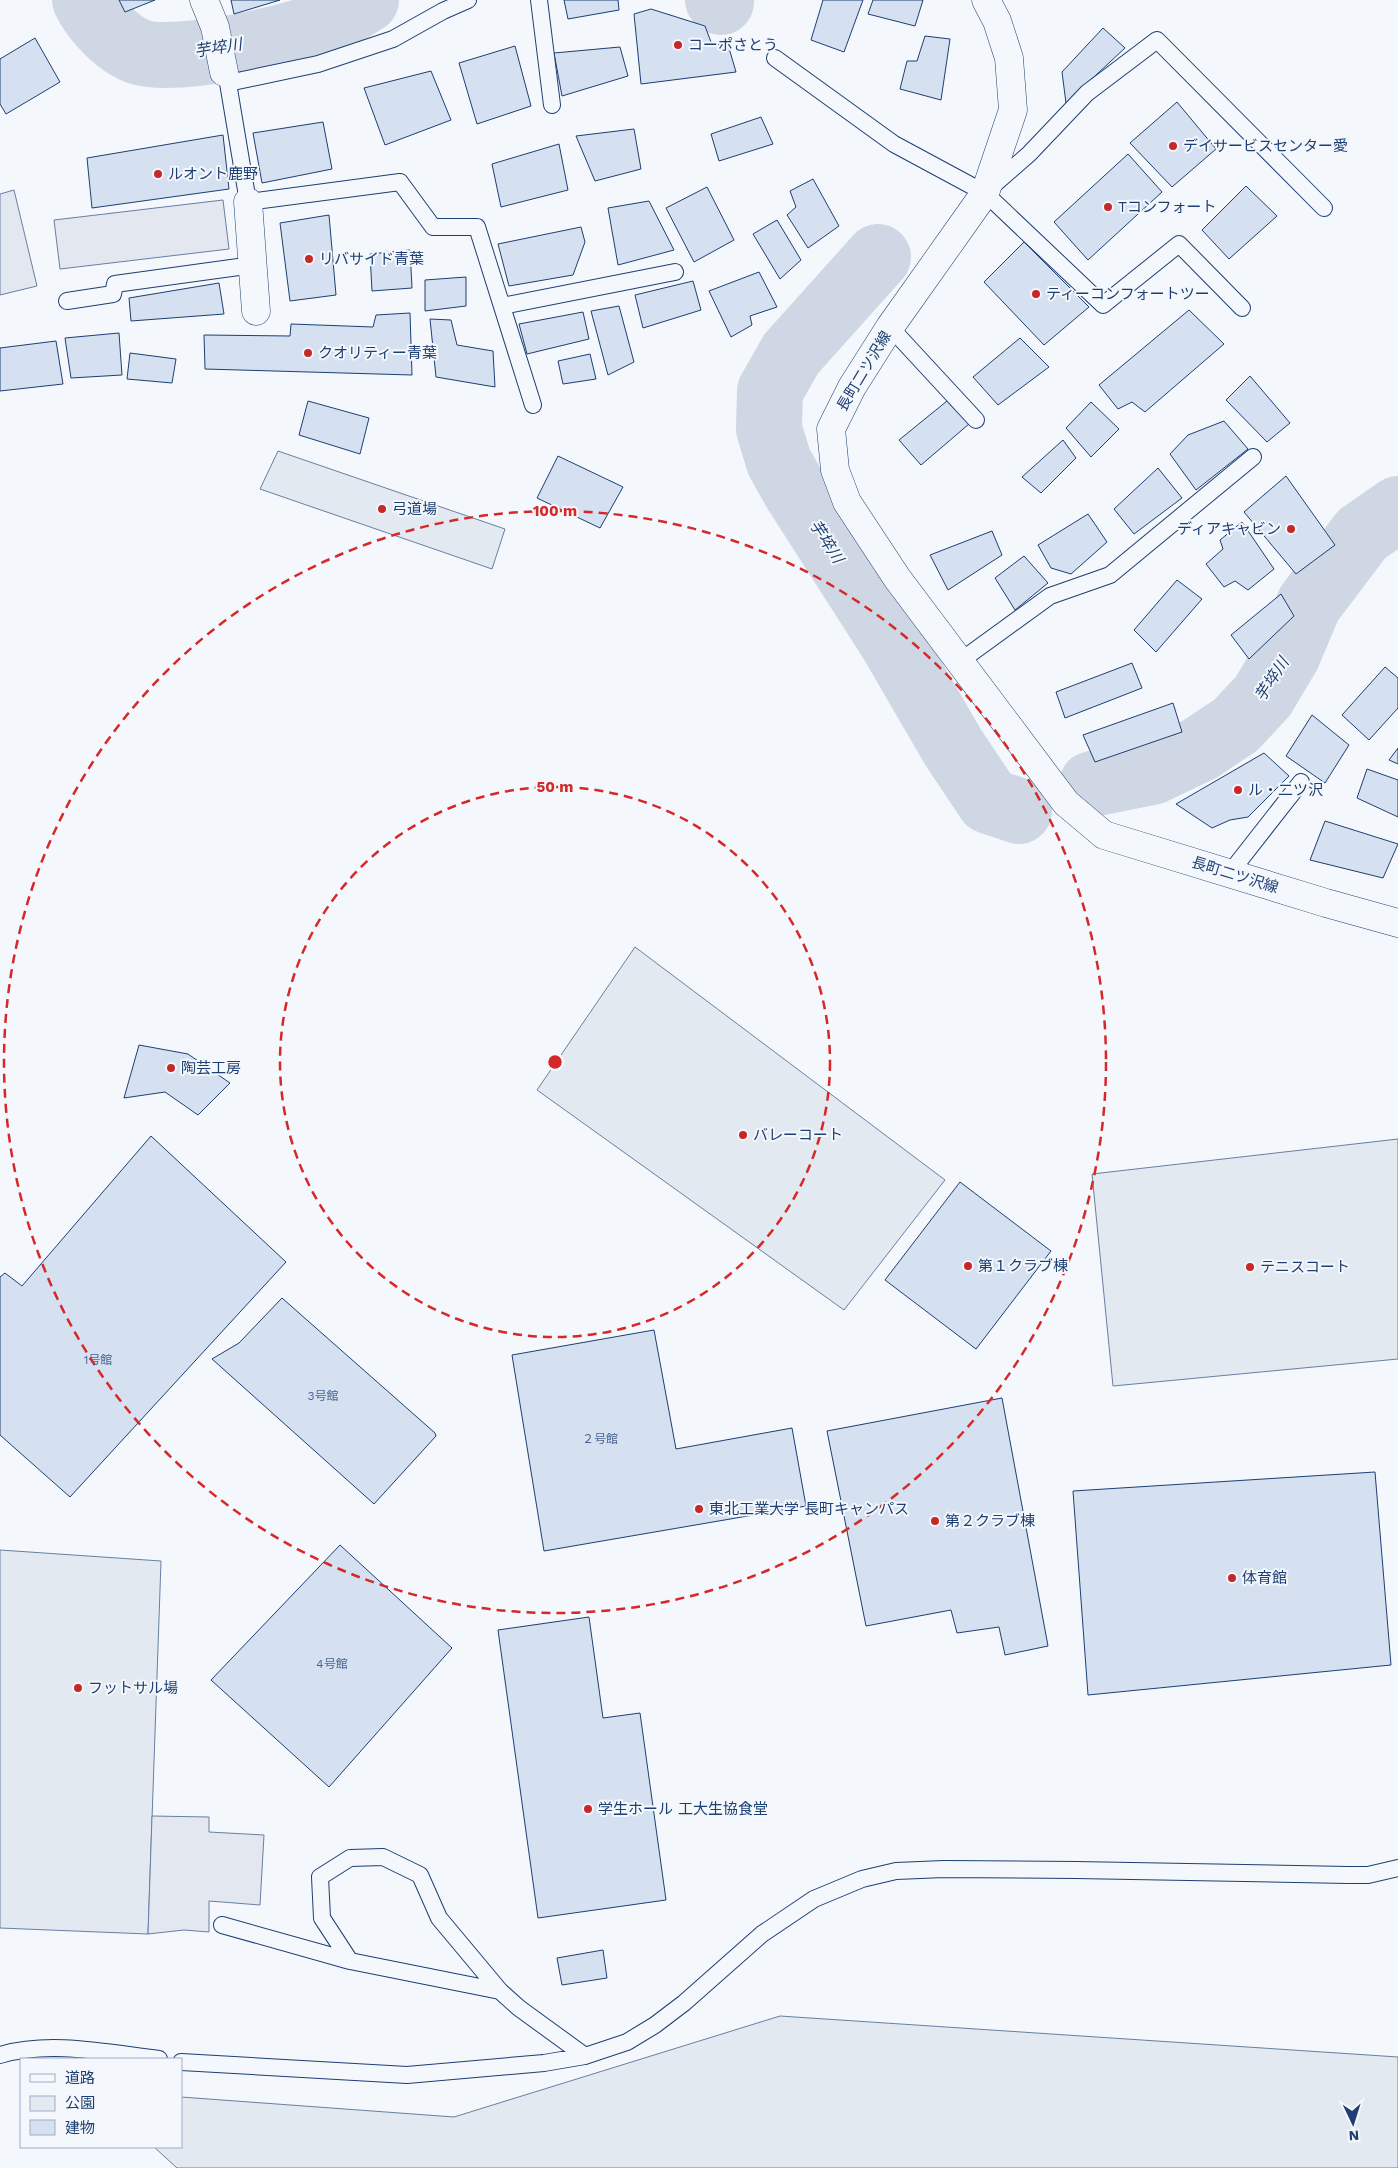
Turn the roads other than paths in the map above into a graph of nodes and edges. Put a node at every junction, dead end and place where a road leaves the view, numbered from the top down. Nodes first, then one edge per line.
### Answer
1 (204, 0) edge
2 (468, 0) edge
3 (539, 0) edge
4 (986, 0) edge
5 (775, 58) dead end
6 (226, 78) junction
7 (552, 105) dead end
8 (985, 193) junction
9 (248, 202) junction
10 (1324, 208) dead end
11 (253, 265) junction
12 (675, 272) dead end
13 (67, 301) dead end
14 (502, 306) junction
15 (1242, 308) dead end
16 (256, 311) dead end
17 (890, 327) junction
18 (533, 405) dead end
19 (976, 420) dead end
20 (1253, 457) dead end
21 (959, 662) junction
22 (1301, 782) dead end
23 (1229, 874) junction
24 (1398, 922) edge
25 (1398, 1868) edge
26 (222, 1925) dead end
27 (350, 1961) junction
28 (500, 1991) junction
29 (0, 2055) edge
30 (585, 2056) junction
31 (149, 2058) edge
32 (182, 2062) edge

1 - 6 street
2 - 6 lane
3 - 7 lane
4 - 8 street, 長町二ツ沢線
5 - 8 lane
6 - 9 lane
8 - 10 lane
8 - 15 lane
8 - 17 street, 長町二ツ沢線
9 - 11 street
9 - 14 lane
11 - 13 lane
11 - 16 street
12 - 14 lane
14 - 18 lane
17 - 19 lane
17 - 21 street, 長町二ツ沢線
20 - 21 lane
21 - 23 street, 長町二ツ沢線
22 - 23 lane
23 - 24 street, 長町二ツ沢線
25 - 30 lane
26 - 27 lane
27 - 28 lane
27 - 28 lane
28 - 30 lane
29 - 31 lane
30 - 32 lane

